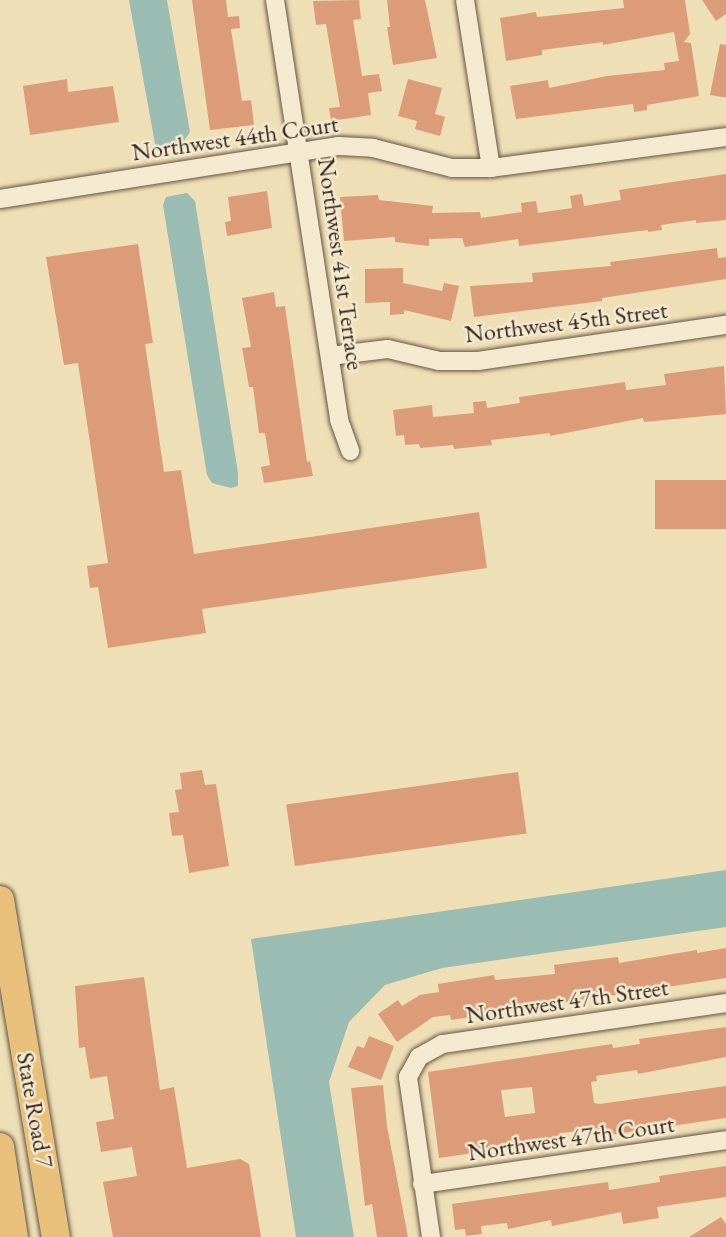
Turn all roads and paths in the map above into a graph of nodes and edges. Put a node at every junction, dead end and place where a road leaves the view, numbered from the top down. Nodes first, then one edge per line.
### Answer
1 (275, 0) edge
2 (465, 0) edge
3 (726, 137) edge
4 (299, 151) junction
5 (491, 168) junction
6 (0, 199) edge
7 (726, 325) edge
8 (330, 356) junction
9 (350, 451) dead end
10 (0, 900) edge
11 (726, 1003) edge
12 (726, 1140) edge
13 (0, 1147) edge
14 (422, 1184) junction
15 (14, 1237) edge
16 (56, 1237) edge
17 (431, 1237) edge

1 - 4 street, Northwest 41st Terrace
2 - 5 street
3 - 5 street, Northwest 44th Court
4 - 5 street, Northwest 44th Court
4 - 6 street, Northwest 44th Court
4 - 8 street, Northwest 41st Terrace
7 - 8 street, Northwest 45th Street
8 - 9 street, Northwest 41st Terrace
10 - 16 main road, State Road 7
11 - 14 street, Northwest 47th Street
12 - 14 street, Northwest 47th Court
13 - 15 main road, State Road 7
14 - 17 street

